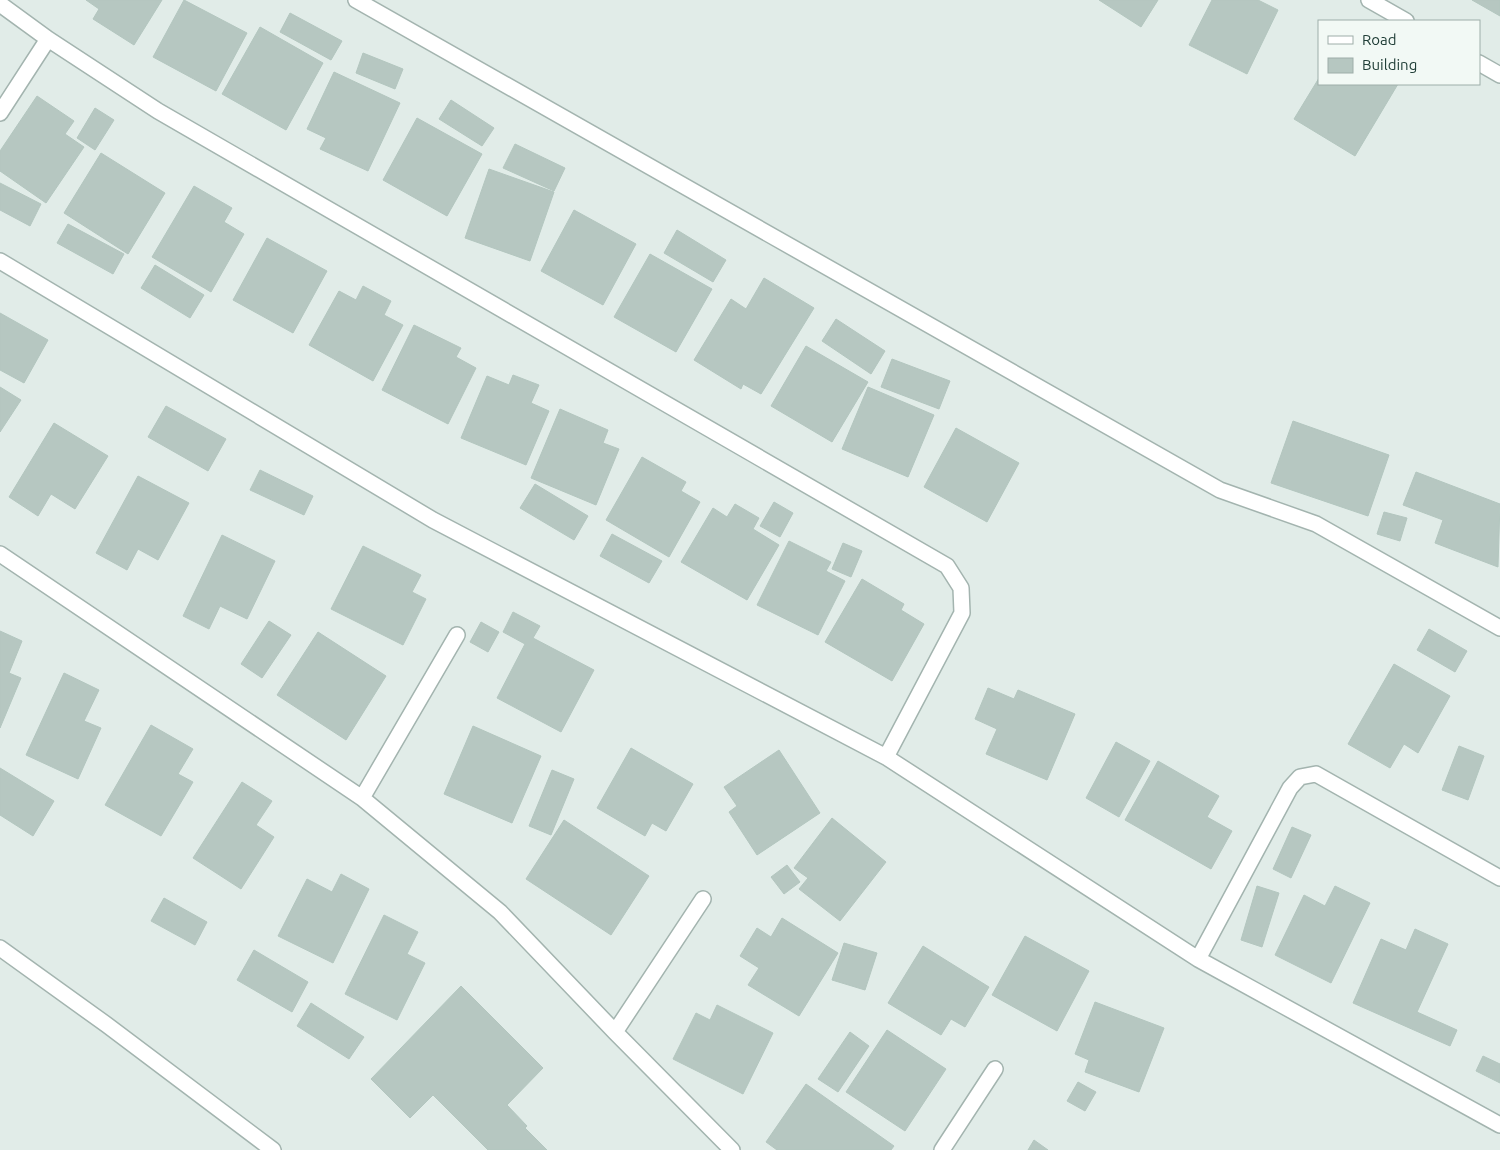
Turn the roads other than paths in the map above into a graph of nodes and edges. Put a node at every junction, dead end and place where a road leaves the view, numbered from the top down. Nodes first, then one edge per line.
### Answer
1 (356, 0) edge
2 (1368, 0) edge
3 (0, 4) edge
4 (1404, 20) edge
5 (48, 39) junction
6 (1480, 64) edge
7 (1500, 75) edge
8 (0, 113) edge
9 (0, 261) edge
10 (0, 554) edge
11 (1500, 628) edge
12 (457, 635) dead end
13 (886, 758) junction
14 (362, 798) junction
15 (1500, 878) edge
16 (703, 899) dead end
17 (0, 948) edge
18 (1198, 959) junction
19 (614, 1032) junction
20 (995, 1069) dead end
21 (1500, 1125) edge
22 (272, 1150) edge
23 (732, 1150) edge
24 (942, 1150) edge

1 - 11 street
2 - 4 street
3 - 5 street
5 - 8 street
5 - 13 street
6 - 7 street
9 - 13 street
10 - 14 street
12 - 14 street
13 - 18 street
14 - 19 street
15 - 18 street
16 - 19 street
17 - 22 street
18 - 21 street
19 - 23 street
20 - 24 street

